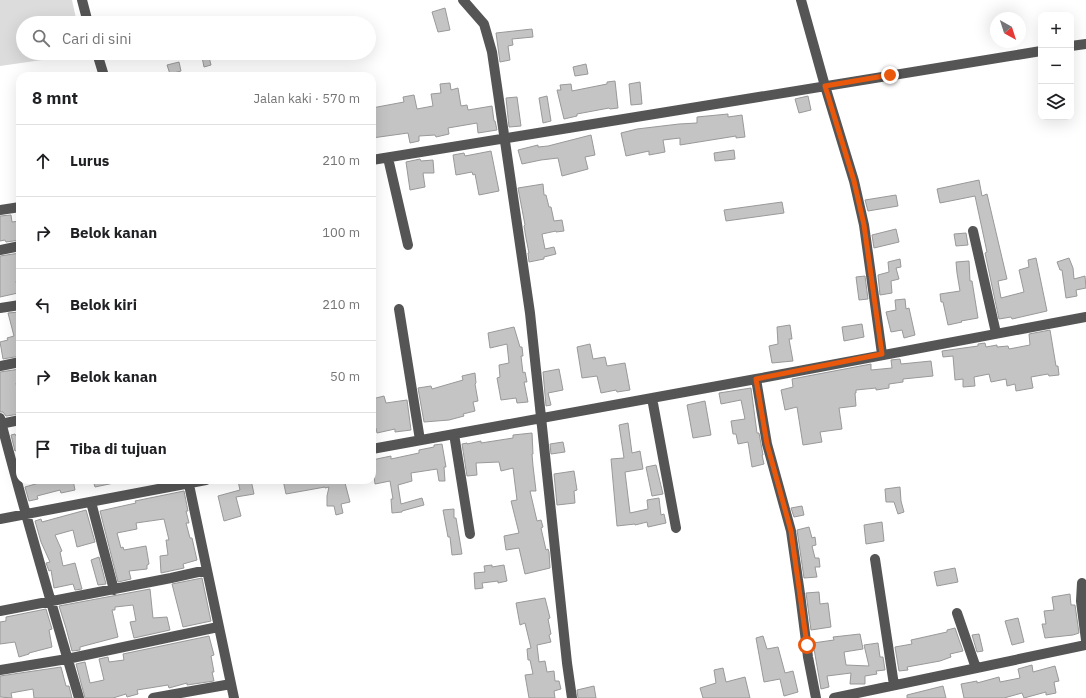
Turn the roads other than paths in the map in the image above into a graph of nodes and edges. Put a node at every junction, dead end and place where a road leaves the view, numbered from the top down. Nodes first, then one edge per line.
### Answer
1 (82, 0) edge
2 (463, 0) edge
3 (801, 0) edge
4 (86, 16) edge
5 (1086, 44) edge
6 (1074, 46) edge
7 (1038, 51) edge
8 (99, 60) edge
9 (103, 72) edge
10 (825, 86) junction
11 (505, 138) junction
12 (388, 158) junction
13 (376, 160) edge
14 (16, 208) edge
15 (0, 210) edge
16 (973, 231) dead end
17 (408, 245) dead end
18 (16, 247) edge
19 (0, 250) edge
20 (16, 306) edge
21 (0, 308) edge
22 (399, 309) dead end
23 (1086, 317) edge
24 (996, 333) junction
25 (882, 354) junction
26 (16, 363) edge
27 (0, 366) edge
28 (756, 379) junction
29 (652, 398) junction
30 (540, 418) junction
31 (16, 420) edge
32 (0, 422) edge
33 (454, 434) junction
34 (420, 440) junction
35 (376, 448) edge
36 (16, 479) edge
37 (18, 484) edge
38 (178, 484) edge
39 (188, 484) edge
40 (91, 502) junction
41 (26, 514) junction
42 (0, 519) edge
43 (676, 528) dead end
44 (470, 534) dead end
45 (875, 559) dead end
46 (207, 570) junction
47 (1082, 582) dead end
48 (114, 590) junction
49 (51, 600) junction
50 (0, 611) edge
51 (957, 613) dead end
52 (218, 627) junction
53 (1086, 640) edge
54 (1086, 645) edge
55 (68, 659) junction
56 (976, 668) junction
57 (0, 670) edge
58 (231, 684) junction
59 (894, 685) junction
60 (79, 698) edge
61 (153, 698) edge
62 (234, 698) edge
63 (572, 698) edge
64 (816, 698) edge
65 (834, 698) edge

1 - 4 street
2 - 11 street
3 - 10 street
5 - 6 street
7 - 10 street
8 - 9 street
10 - 11 street
10 - 25 street
11 - 12 street
11 - 30 street
12 - 13 street
12 - 17 street
14 - 15 street
16 - 24 street
18 - 19 street
20 - 21 street
22 - 34 street
23 - 24 street
24 - 25 street
25 - 28 street
26 - 27 street
28 - 29 street
28 - 64 street
29 - 30 street
29 - 43 street
30 - 33 street
30 - 63 street
31 - 32 street
32 - 36 street
33 - 34 street
33 - 44 street
34 - 35 street
37 - 41 street
38 - 40 street
39 - 46 street
40 - 41 street
40 - 48 street
41 - 42 street
41 - 49 street
45 - 59 street
46 - 48 street
46 - 52 street
47 - 53 street
48 - 49 street
49 - 50 street
49 - 55 street
51 - 56 street
52 - 55 street
52 - 58 street
54 - 56 street
55 - 57 street
55 - 60 street
56 - 59 street
58 - 61 street
58 - 62 street
59 - 65 street

